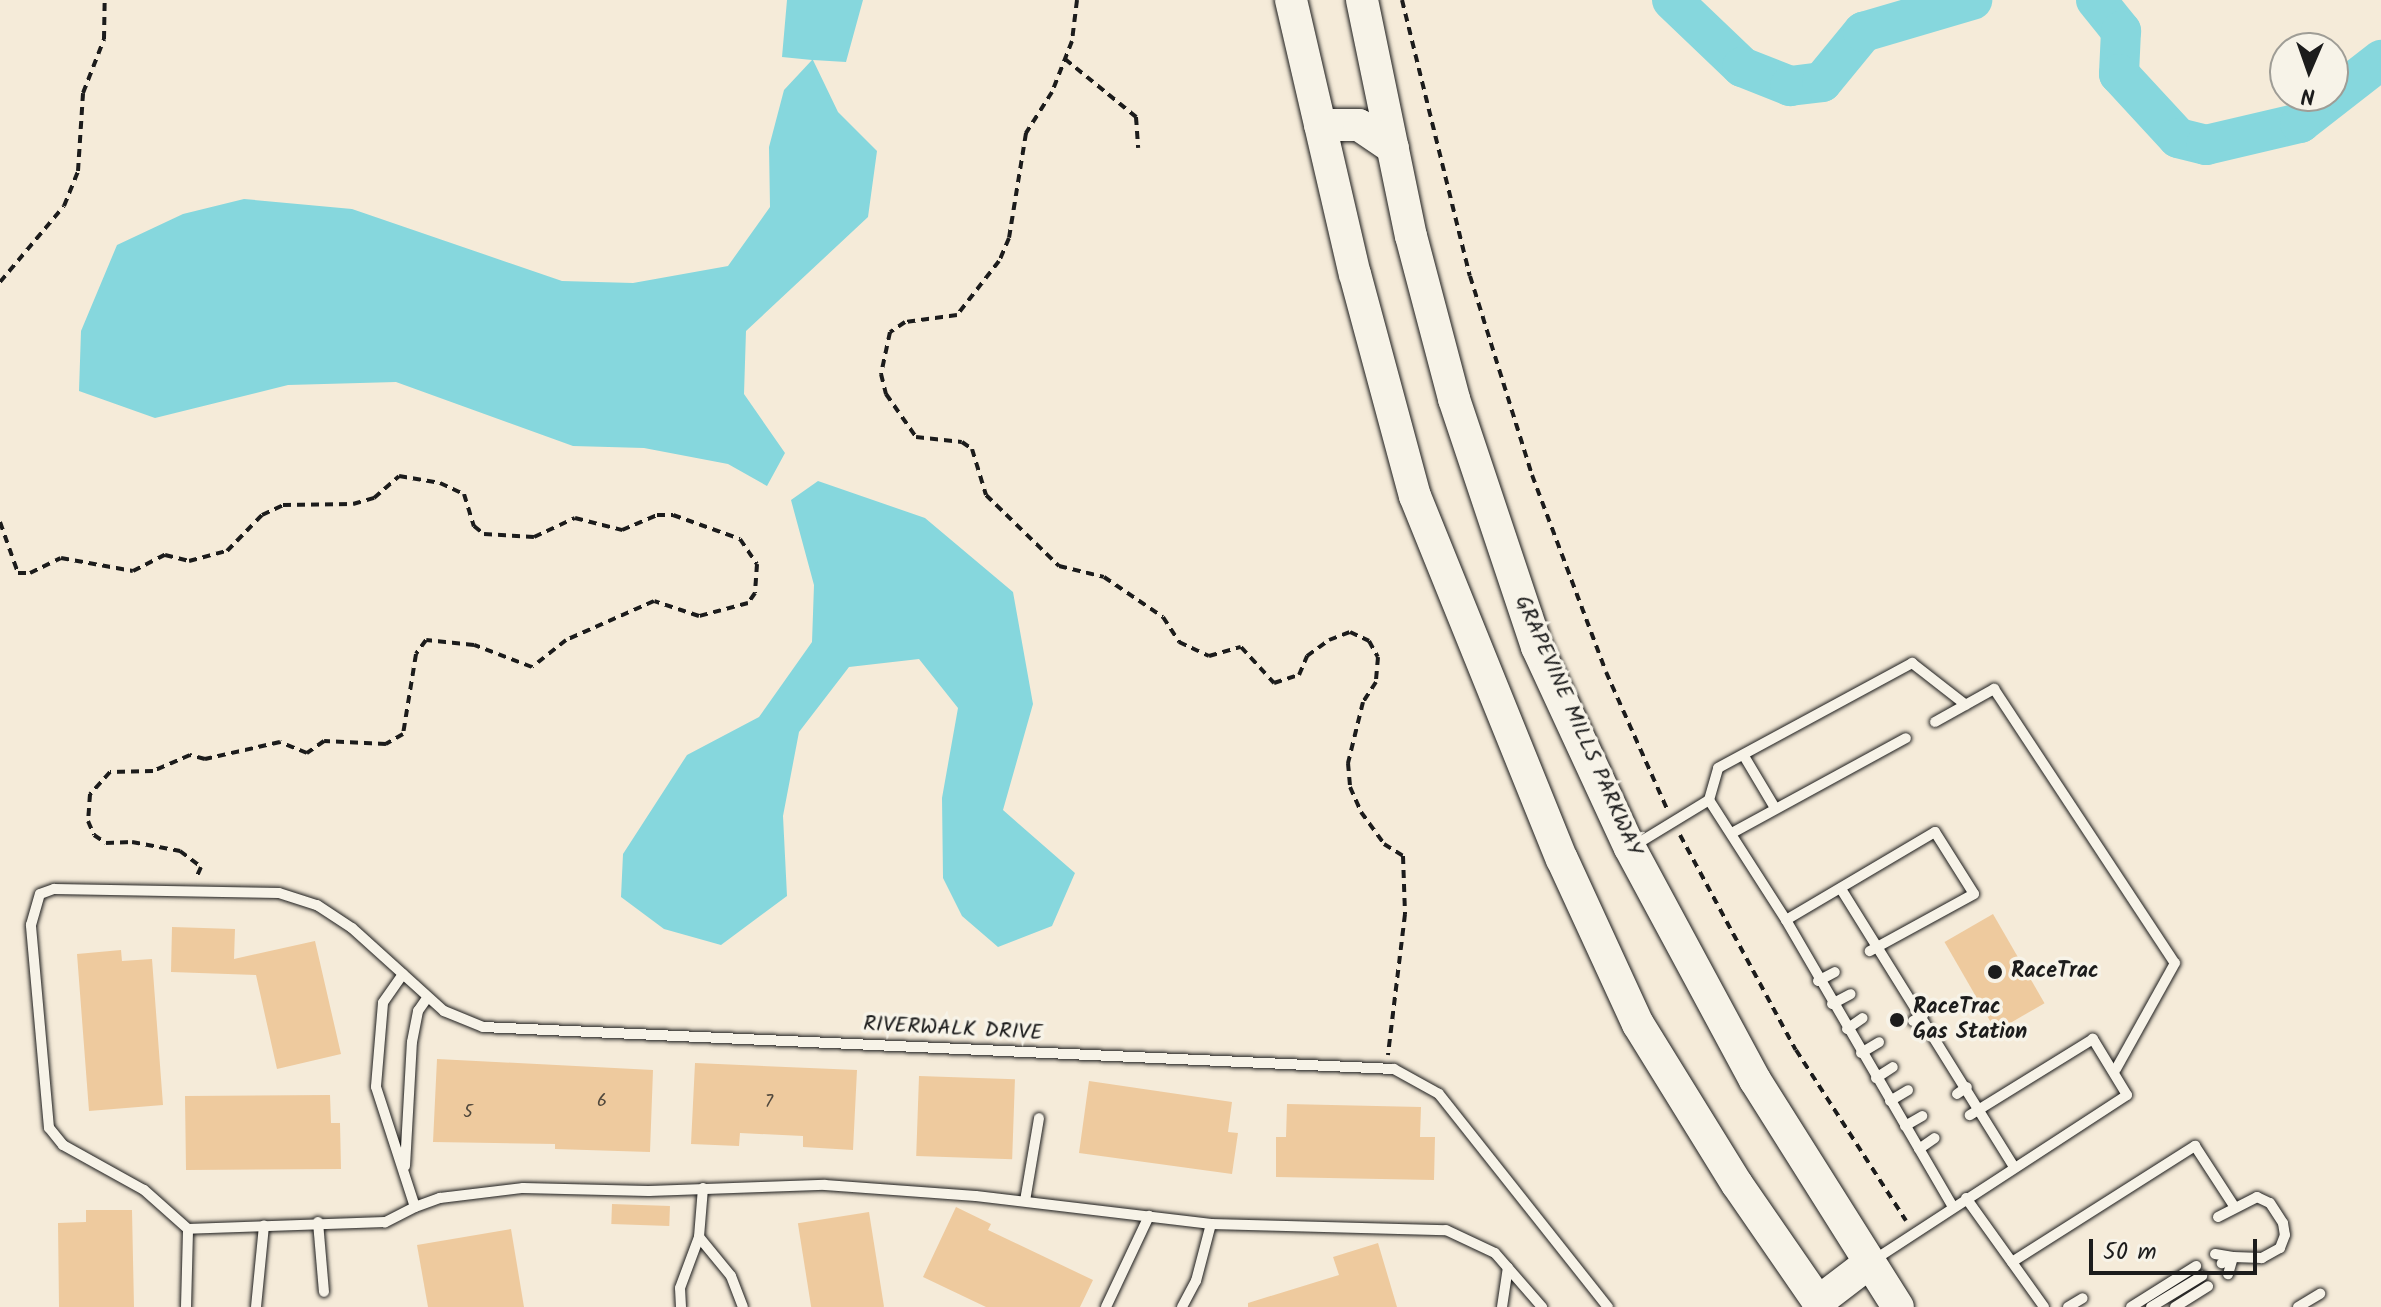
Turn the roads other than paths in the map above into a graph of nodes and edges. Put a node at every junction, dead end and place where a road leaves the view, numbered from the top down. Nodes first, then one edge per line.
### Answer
1 (1291, 0) edge
2 (1362, 0) edge
3 (1320, 125) junction
4 (1393, 148) junction
5 (1966, 705) junction
6 (1935, 722) dead end
7 (1906, 738) dead end
8 (1744, 756) junction
9 (1709, 800) junction
10 (1775, 808) junction
11 (1732, 833) junction
12 (1630, 848) junction
13 (1841, 889) junction
14 (1786, 920) junction
15 (1875, 948) junction
16 (1835, 972) dead end
17 (403, 974) junction
18 (1818, 981) junction
19 (1851, 994) dead end
20 (427, 998) junction
21 (1832, 1004) junction
22 (1863, 1018) dead end
23 (1847, 1029) junction
24 (1879, 1042) dead end
25 (1861, 1053) junction
26 (1893, 1067) dead end
27 (2116, 1069) junction
28 (1876, 1078) junction
29 (1967, 1087) junction
30 (1908, 1090) dead end
31 (1957, 1094) dead end
32 (1890, 1101) junction
33 (1980, 1109) junction
34 (1970, 1115) dead end
35 (1922, 1116) dead end
36 (1039, 1118) dead end
37 (1905, 1126) junction
38 (1935, 1138) dead end
39 (1919, 1149) junction
40 (2014, 1167) junction
41 (405, 1168) junction
42 (703, 1188) junction
43 (1966, 1198) junction
44 (1025, 1201) junction
45 (2234, 1206) junction
46 (415, 1207) junction
47 (1953, 1207) junction
48 (1149, 1216) junction
49 (2218, 1217) dead end
50 (318, 1222) junction
51 (1211, 1224) junction
52 (264, 1225) junction
53 (188, 1229) junction
54 (699, 1237) junction
55 (2233, 1257) junction
56 (2218, 1259) dead end
57 (2012, 1262) junction
58 (1869, 1263) junction
59 (1508, 1267) junction
60 (2228, 1274) dead end
61 (2208, 1286) dead end
62 (324, 1292) dead end
63 (2320, 1294) dead end
64 (2083, 1298) dead end
65 (1817, 1305) edge
66 (186, 1307) edge
67 (256, 1307) edge
68 (681, 1307) edge
69 (743, 1307) edge
70 (1106, 1307) edge
71 (1182, 1307) edge
72 (1502, 1307) edge
73 (1542, 1307) edge
74 (1607, 1307) edge
75 (1898, 1307) edge
76 (2044, 1307) edge
77 (2068, 1307) edge
78 (2131, 1307) edge
79 (2151, 1307) edge
80 (2175, 1307) edge
81 (2298, 1307) edge

1 - 3 main road
2 - 4 main road, GRAPEVINE MILLS PARKWAY
3 - 4 main road
3 - 65 main road
4 - 12 main road, GRAPEVINE MILLS PARKWAY
5 - 6 lane
5 - 8 lane
5 - 27 lane
7 - 10 lane
8 - 9 lane
8 - 10 lane
9 - 11 lane
9 - 12 lane
10 - 11 lane
11 - 14 lane
12 - 58 main road, GRAPEVINE MILLS PARKWAY
13 - 14 lane
13 - 15 lane
13 - 15 lane
14 - 18 lane
15 - 29 lane
16 - 18 lane
17 - 20 lane, RIVERWALK DRIVE
17 - 41 lane
17 - 53 lane, RIVERWALK DRIVE
18 - 21 lane
19 - 21 lane
20 - 41 lane
20 - 74 lane, RIVERWALK DRIVE
21 - 23 lane
22 - 23 lane
23 - 25 lane
24 - 25 lane
25 - 28 lane
26 - 28 lane
27 - 33 lane
27 - 40 lane
28 - 32 lane
29 - 31 lane
29 - 33 lane
30 - 32 lane
32 - 37 lane
33 - 34 lane
33 - 40 lane
35 - 37 lane
36 - 44 lane
37 - 39 lane
38 - 39 lane
39 - 47 lane
40 - 43 lane
41 - 46 lane
42 - 44 lane
42 - 46 lane
42 - 54 lane
43 - 47 lane
43 - 57 lane
44 - 48 lane
45 - 49 lane
45 - 55 lane
45 - 57 lane
46 - 50 lane
47 - 58 lane
48 - 51 lane
48 - 70 lane
50 - 52 lane
50 - 62 lane
51 - 59 lane
51 - 71 lane
52 - 53 lane
52 - 67 lane
53 - 66 lane
54 - 68 lane
54 - 69 lane
55 - 56 lane
55 - 60 lane
57 - 76 lane
58 - 65 main road
58 - 75 main road, GRAPEVINE MILLS PARKWAY
59 - 72 lane
59 - 73 lane
61 - 80 lane
63 - 81 lane
64 - 77 lane
78 - 79 lane

